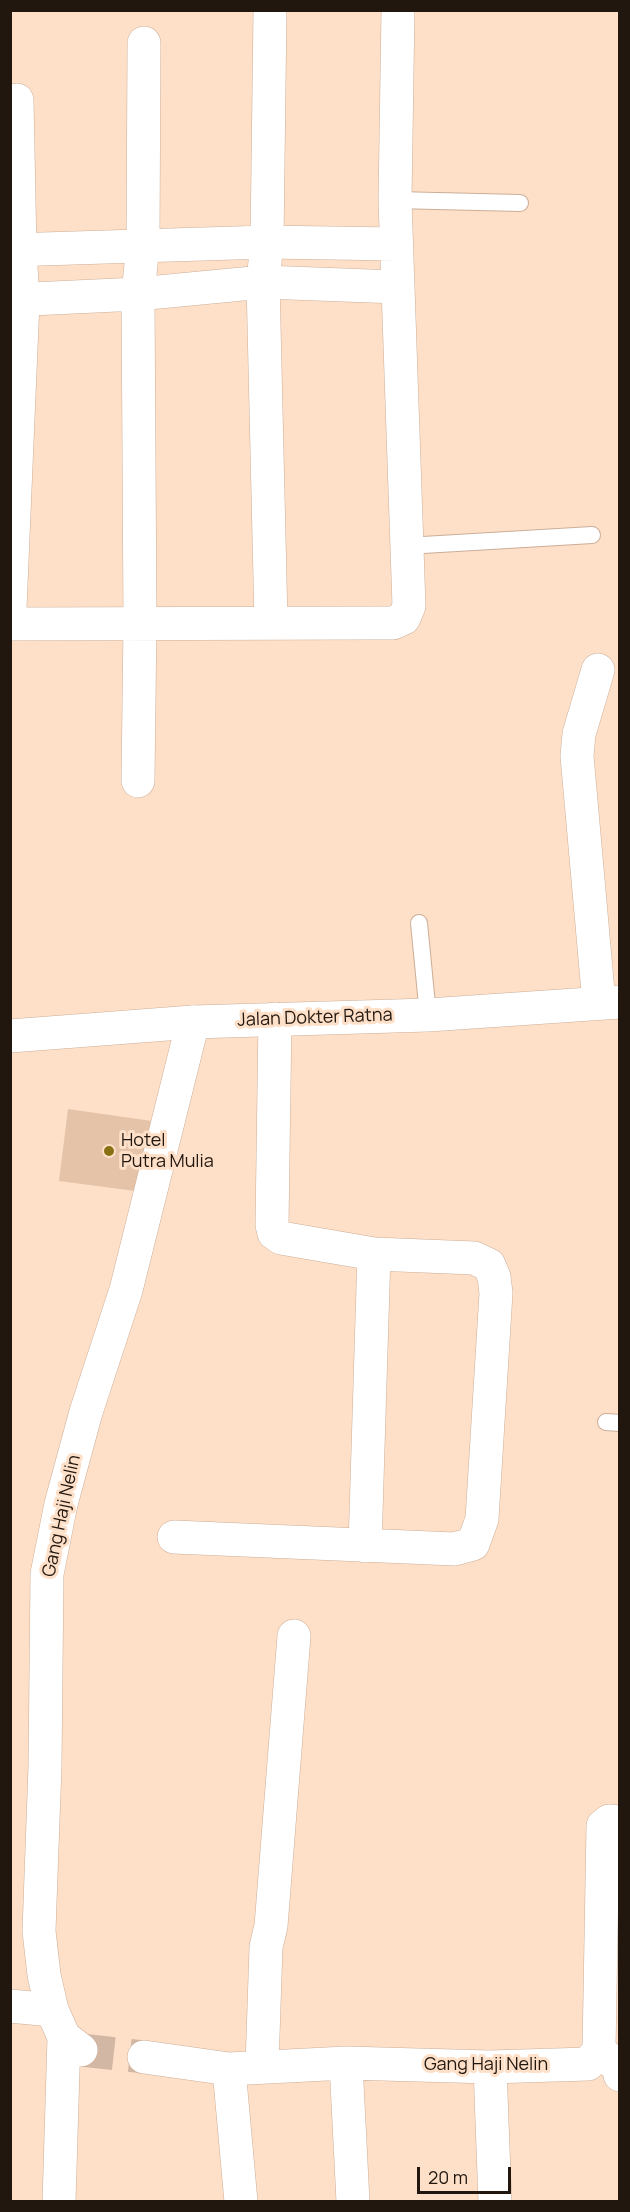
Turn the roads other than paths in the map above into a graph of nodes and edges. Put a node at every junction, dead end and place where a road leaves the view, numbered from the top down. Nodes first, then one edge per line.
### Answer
1 (270, 10) edge
2 (398, 10) edge
3 (144, 43) dead end
4 (17, 100) dead end
5 (395, 200) junction
6 (520, 203) dead end
7 (267, 242) junction
8 (396, 244) junction
9 (143, 245) junction
10 (15, 250) edge
11 (263, 282) junction
12 (397, 287) junction
13 (138, 294) junction
14 (17, 301) edge
15 (592, 535) dead end
16 (406, 546) junction
17 (10, 608) edge
18 (140, 622) junction
19 (272, 622) junction
20 (10, 624) edge
21 (597, 670) dead end
22 (138, 781) dead end
23 (419, 923) dead end
24 (609, 1002) edge
25 (428, 1015) junction
26 (275, 1019) junction
27 (193, 1022) junction
28 (10, 1036) edge
29 (374, 1254) junction
30 (174, 1537) dead end
31 (365, 1546) junction
32 (294, 1636) dead end
33 (611, 1824) edge
34 (10, 2006) edge
35 (66, 2032) junction
36 (599, 2050) junction
37 (144, 2056) tunnel mouth
38 (346, 2063) junction
39 (262, 2066) junction
40 (490, 2067) junction
41 (229, 2068) junction
42 (620, 2075) edge
43 (59, 2202) edge
44 (241, 2202) edge
45 (353, 2202) edge
46 (495, 2202) edge

1 - 7 street
2 - 5 street
3 - 9 street
4 - 10 street
5 - 6 lane
5 - 8 street
7 - 8 street
7 - 9 street
7 - 11 street
8 - 12 street
9 - 10 street
9 - 13 street
10 - 14 street
11 - 12 street
11 - 13 street
11 - 19 street
12 - 16 street
13 - 14 street
13 - 18 street
14 - 17 street
15 - 16 lane
16 - 19 street
18 - 19 street
18 - 20 street
18 - 22 street
21 - 24 street
23 - 25 lane
24 - 25 street, Jalan Dokter Ratna
25 - 26 street, Jalan Dokter Ratna
26 - 27 street, Jalan Dokter Ratna
26 - 29 street
27 - 28 street, Jalan Dokter Ratna
27 - 35 street, Gang Haji Nelin
29 - 31 street
29 - 31 street
30 - 31 street
32 - 39 street
33 - 36 street
34 - 35 street
35 - 43 street, Gang Haji Nelin
36 - 40 street, Gang Haji Nelin
36 - 42 street
37 - 41 street, Gang Haji Nelin
38 - 39 street, Gang Haji Nelin
38 - 40 street, Gang Haji Nelin
38 - 45 street
39 - 41 street, Gang Haji Nelin
40 - 46 street
41 - 44 street

